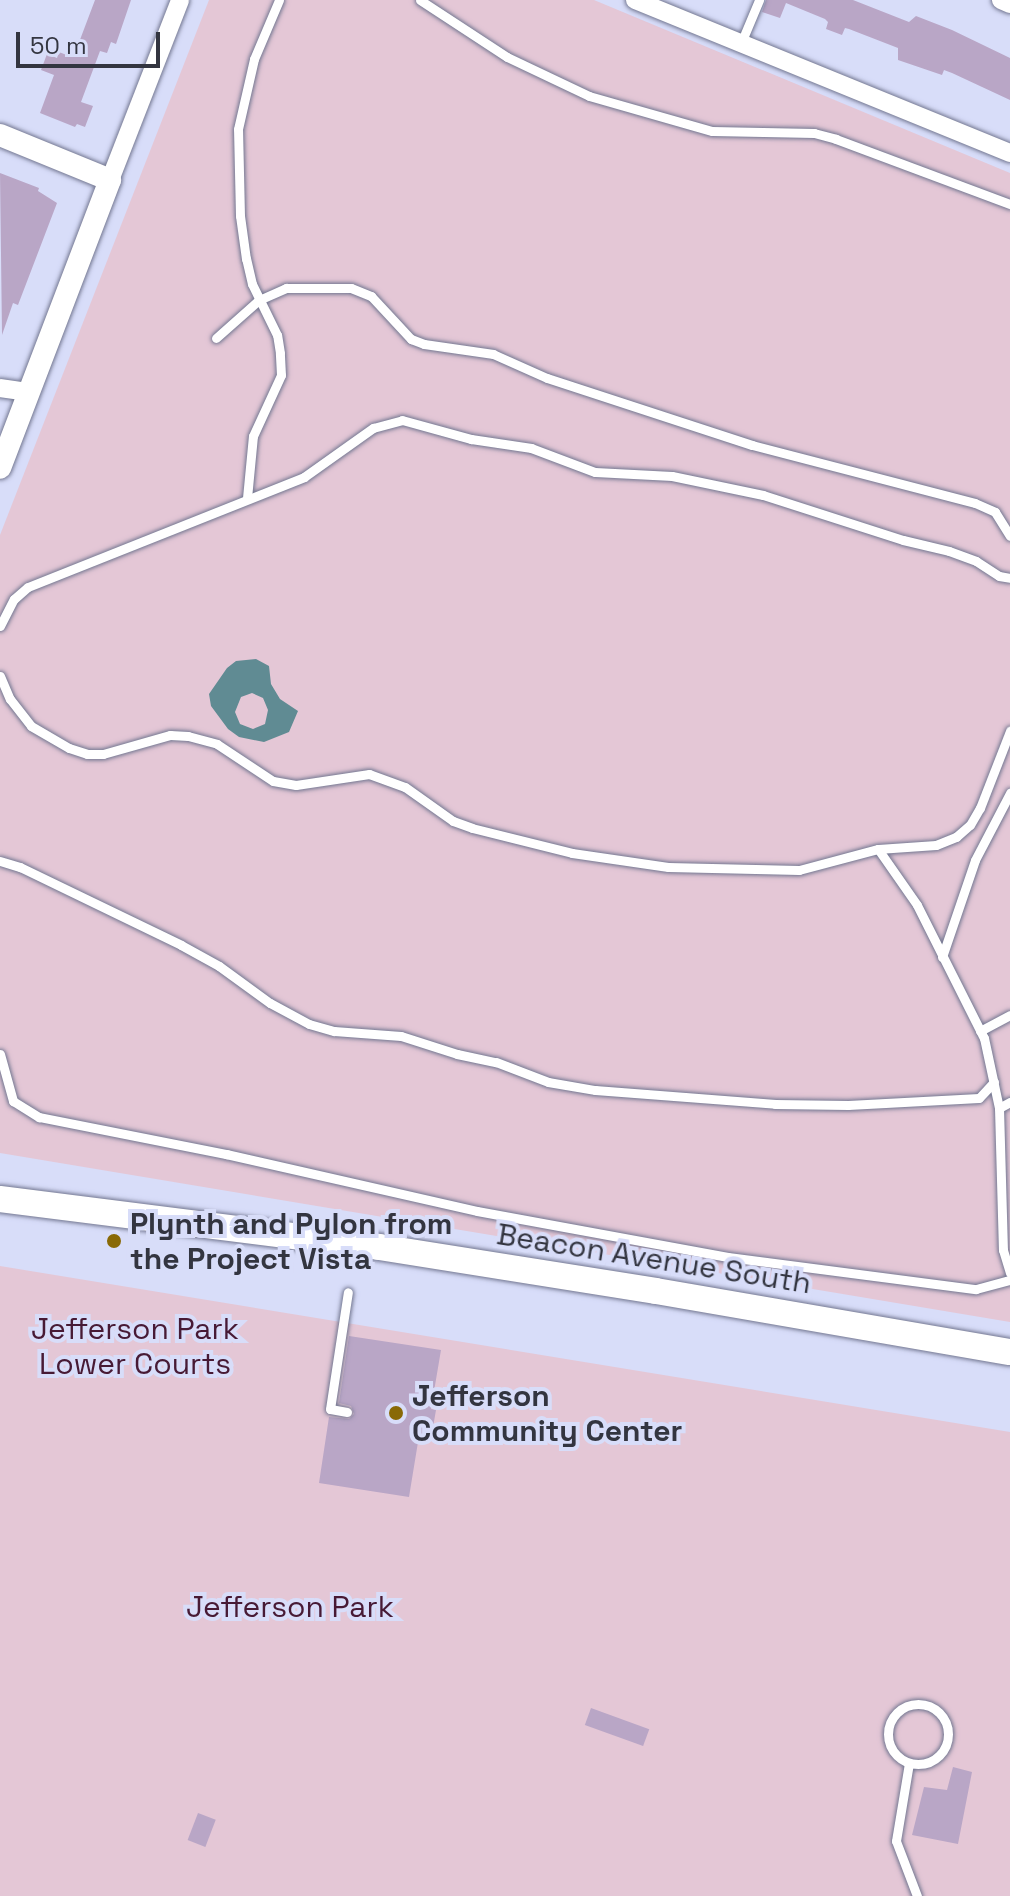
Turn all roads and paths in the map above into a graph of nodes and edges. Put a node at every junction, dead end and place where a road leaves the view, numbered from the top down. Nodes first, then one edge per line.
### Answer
1 (180, 0) edge
2 (279, 0) edge
3 (420, 0) edge
4 (635, 0) edge
5 (759, 0) edge
6 (1001, 0) edge
7 (1010, 4) edge
8 (741, 43) junction
9 (0, 135) edge
10 (1010, 153) edge
11 (110, 180) junction
12 (1010, 204) edge
13 (259, 300) junction
14 (216, 338) dead end
15 (0, 388) edge
16 (29, 392) junction
17 (0, 468) edge
18 (247, 498) junction
19 (1010, 536) edge
20 (1010, 578) edge
21 (0, 626) edge
22 (0, 676) edge
23 (1010, 731) edge
24 (1010, 793) edge
25 (878, 849) junction
26 (0, 861) edge
27 (942, 957) junction
28 (1010, 1015) edge
29 (980, 1031) junction
30 (0, 1054) edge
31 (994, 1082) junction
32 (1010, 1102) edge
33 (999, 1108) junction
34 (0, 1199) edge
35 (1010, 1273) edge
36 (1010, 1280) edge
37 (348, 1292) dead end
38 (1010, 1352) edge
39 (347, 1412) dead end
40 (909, 1763) junction
41 (917, 1896) edge

1 - 11 street
2 - 13 lane
3 - 12 lane
4 - 8 street
5 - 8 lane
6 - 7 street
8 - 10 street
9 - 11 street
11 - 16 street
13 - 14 lane
13 - 18 lane
13 - 19 lane
15 - 16 street
16 - 17 street
18 - 20 lane
18 - 21 lane
22 - 25 lane
23 - 25 lane
24 - 27 lane
25 - 27 lane
26 - 31 lane
27 - 29 lane
28 - 29 lane
29 - 31 lane
30 - 36 lane
31 - 33 lane
32 - 33 lane
33 - 35 lane
34 - 38 main road, Beacon Avenue South
37 - 39 lane
40 - 40 lane
40 - 41 lane

